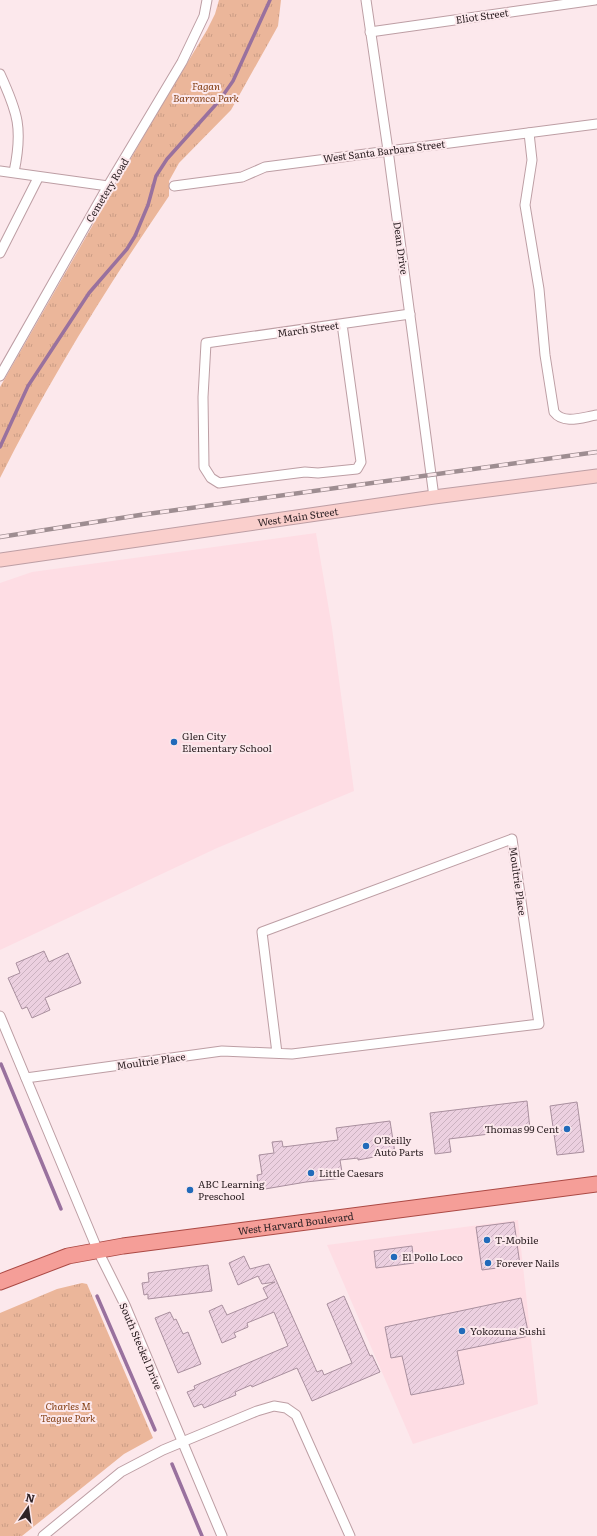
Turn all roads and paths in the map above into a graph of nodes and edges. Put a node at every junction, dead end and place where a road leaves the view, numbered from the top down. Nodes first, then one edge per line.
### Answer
1 (207, 0) edge
2 (366, 0) edge
3 (595, 0) edge
4 (370, 32) junction
5 (0, 74) edge
6 (597, 124) edge
7 (529, 133) junction
8 (388, 150) junction
9 (0, 171) edge
10 (14, 172) junction
11 (38, 178) junction
12 (108, 186) junction
13 (174, 186) dead end
14 (0, 252) edge
15 (410, 314) junction
16 (342, 324) junction
17 (0, 376) edge
18 (597, 416) edge
19 (597, 476) edge
20 (434, 497) junction
21 (0, 560) edge
22 (0, 1016) edge
23 (277, 1053) junction
24 (26, 1078) junction
25 (597, 1184) edge
26 (98, 1251) junction
27 (0, 1282) edge
28 (182, 1442) junction
29 (43, 1536) edge
30 (222, 1536) edge
31 (350, 1536) edge

1 - 12 street, Cemetery Road
2 - 4 street, Dean Drive
3 - 4 street, Eliot Street
4 - 8 street, Dean Drive
5 - 10 street
6 - 7 street, West Santa Barbara Street
7 - 8 street, West Santa Barbara Street
7 - 18 street
8 - 13 street, West Santa Barbara Street
8 - 15 street, Dean Drive
9 - 10 street
10 - 11 street
11 - 12 street
11 - 14 street
12 - 17 street, Cemetery Road
15 - 16 street, March Street
15 - 20 street, Dean Drive
16 - 16 street, March Street
19 - 20 street, West Main Street
20 - 21 street, West Main Street
22 - 24 street, South Steckel Drive
23 - 23 street, Moultrie Place
23 - 24 street, Moultrie Place
24 - 26 street, South Steckel Drive
25 - 26 main road, West Harvard Boulevard
26 - 27 main road, West Harvard Boulevard
26 - 28 street, South Steckel Drive
28 - 29 street
28 - 30 street, South Steckel Drive
28 - 31 street

